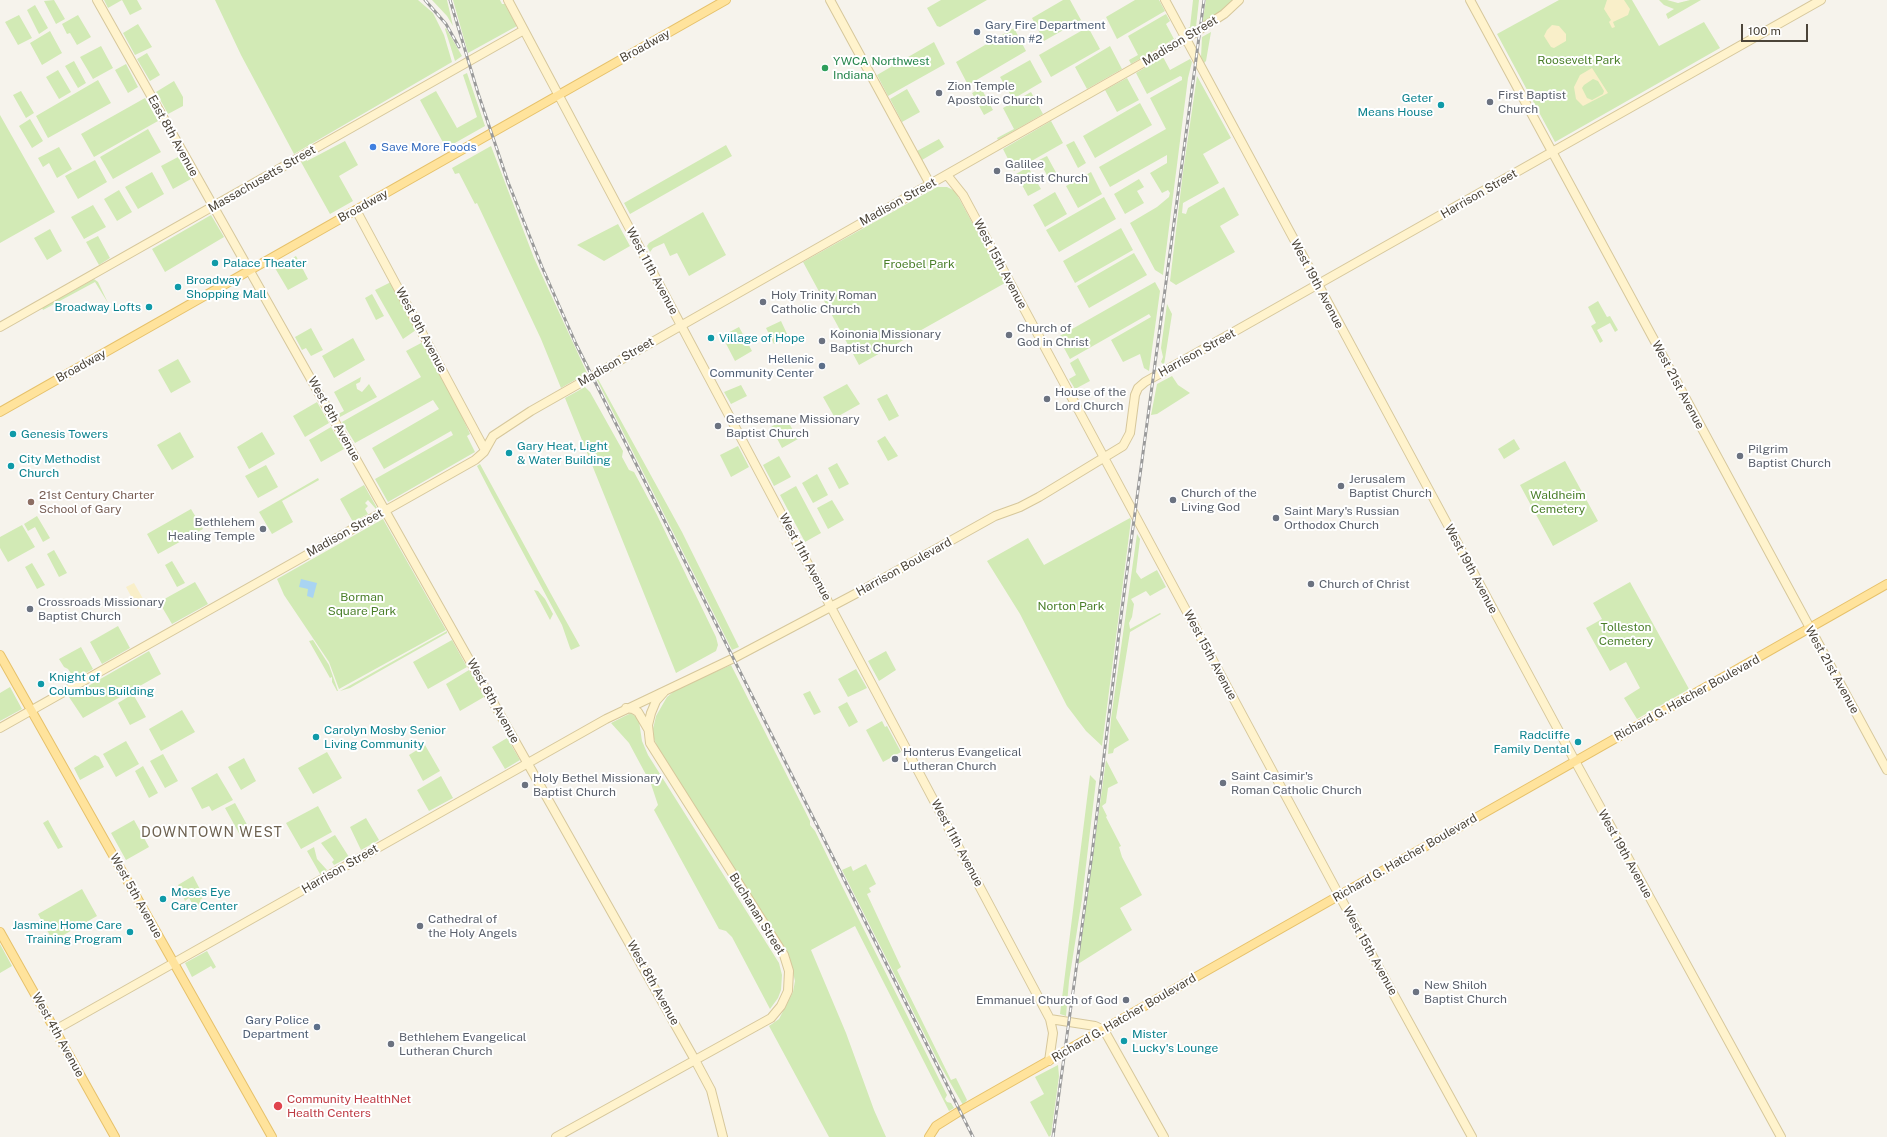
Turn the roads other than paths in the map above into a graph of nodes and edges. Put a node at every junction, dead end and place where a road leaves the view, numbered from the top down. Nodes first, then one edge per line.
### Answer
1 (96, 0) edge
2 (508, 0) edge
3 (726, 0) edge
4 (830, 0) edge
5 (1165, 0) edge
6 (1239, 0) edge
7 (1470, 0) edge
8 (1821, 0) edge
9 (524, 30) junction
10 (1185, 39) junction
11 (559, 95) junction
12 (1552, 153) junction
13 (947, 174) junction
14 (930, 184) junction
15 (214, 207) junction
16 (356, 210) junction
17 (250, 271) junction
18 (1318, 285) junction
19 (681, 325) junction
20 (0, 327) edge
21 (1138, 388) joint
22 (0, 412) edge
23 (485, 450) junction
24 (1104, 458) junction
25 (385, 511) junction
26 (1887, 584) edge
27 (831, 607) junction
28 (1810, 629) junction
29 (0, 655) edge
30 (673, 686) junction
31 (626, 708) junction
32 (31, 711) junction
33 (0, 728) edge
34 (648, 729) junction
35 (1575, 761) junction
36 (528, 763) junction
37 (1887, 770) edge
38 (1340, 895) junction
39 (0, 932) edge
40 (174, 963) junction
41 (1050, 1019) junction
42 (55, 1030) junction
43 (1104, 1030) junction
44 (696, 1060) junction
45 (1050, 1061) junction
46 (115, 1137) edge
47 (272, 1137) edge
48 (556, 1137) edge
49 (723, 1137) edge
50 (929, 1137) edge
51 (1164, 1137) edge
52 (1472, 1137) edge
53 (1781, 1137) edge

1 - 15 street, East 8th Avenue
2 - 9 street, West 11th Avenue
3 - 11 main road, Broadway
4 - 14 street
5 - 10 street, West 19th Avenue
6 - 10 street, Madison Street
7 - 12 street, West 21st Avenue
8 - 12 street, Harrison Street
9 - 11 street, West 11th Avenue
9 - 15 street, Massachusetts Street
10 - 13 street, Madison Street
10 - 18 street, West 19th Avenue
11 - 16 main road, Broadway
11 - 19 street, West 11th Avenue
12 - 18 street, Harrison Street
12 - 28 street, West 21st Avenue
13 - 14 street, Madison Street
13 - 24 street, West 15th Avenue
14 - 19 street, Madison Street
15 - 17 street, East 8th Avenue
15 - 20 street, Massachusetts Street
16 - 17 main road, Broadway
16 - 23 street, West 9th Avenue
17 - 22 main road, Broadway
17 - 25 street, West 8th Avenue
18 - 21 street, Harrison Street
18 - 35 street, West 19th Avenue
19 - 23 street, Madison Street
19 - 27 street, West 11th Avenue
21 - 24 street, Harrison Boulevard
23 - 25 street, Madison Street
24 - 27 street, Harrison Boulevard
24 - 38 street, West 15th Avenue
25 - 32 street, Madison Street
25 - 36 street, West 8th Avenue
26 - 28 main road, Richard G. Hatcher Boulevard
27 - 30 street, Harrison Boulevard
27 - 41 street, West 11th Avenue
28 - 35 main road, Richard G. Hatcher Boulevard
28 - 37 street, West 21st Avenue
29 - 32 main road, West 5th Avenue
30 - 31 street, Harrison Boulevard
30 - 34 street, Buchanan Street
31 - 34 street
31 - 36 street, Harrison Street
32 - 33 street, Madison Street
32 - 40 main road, West 5th Avenue
34 - 44 street, Buchanan Street
35 - 38 main road, Richard G. Hatcher Boulevard
35 - 53 street, West 19th Avenue
36 - 40 street, Harrison Street
36 - 44 street, West 8th Avenue
38 - 43 main road, Richard G. Hatcher Boulevard
38 - 52 street, West 15th Avenue
39 - 42 main road, West 4th Avenue
40 - 42 street, Harrison Street
40 - 47 main road, West 5th Avenue
41 - 43 street
41 - 45 street, West 11th Avenue
42 - 46 main road, West 4th Avenue
43 - 45 main road, Richard G. Hatcher Boulevard
43 - 51 street
44 - 48 street, Buchanan Street
44 - 49 street, West 8th Avenue
45 - 50 main road, Richard G. Hatcher Boulevard

